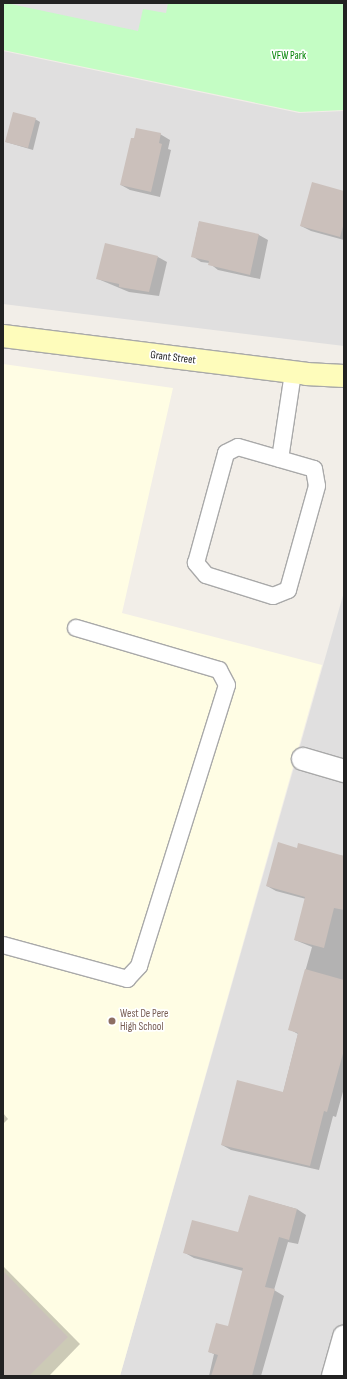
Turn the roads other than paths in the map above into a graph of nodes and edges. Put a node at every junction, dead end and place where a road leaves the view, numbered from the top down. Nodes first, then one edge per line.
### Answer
1 (3, 336) edge
2 (293, 373) junction
3 (344, 376) edge
4 (280, 459) junction
5 (76, 628) dead end
6 (303, 759) dead end
7 (344, 771) edge
8 (3, 945) edge
9 (344, 1337) edge
10 (333, 1376) edge

1 - 2 street, Grant Street
2 - 3 street, Grant Street
2 - 4 lane
4 - 4 lane
5 - 8 lane
6 - 7 street
9 - 10 street

